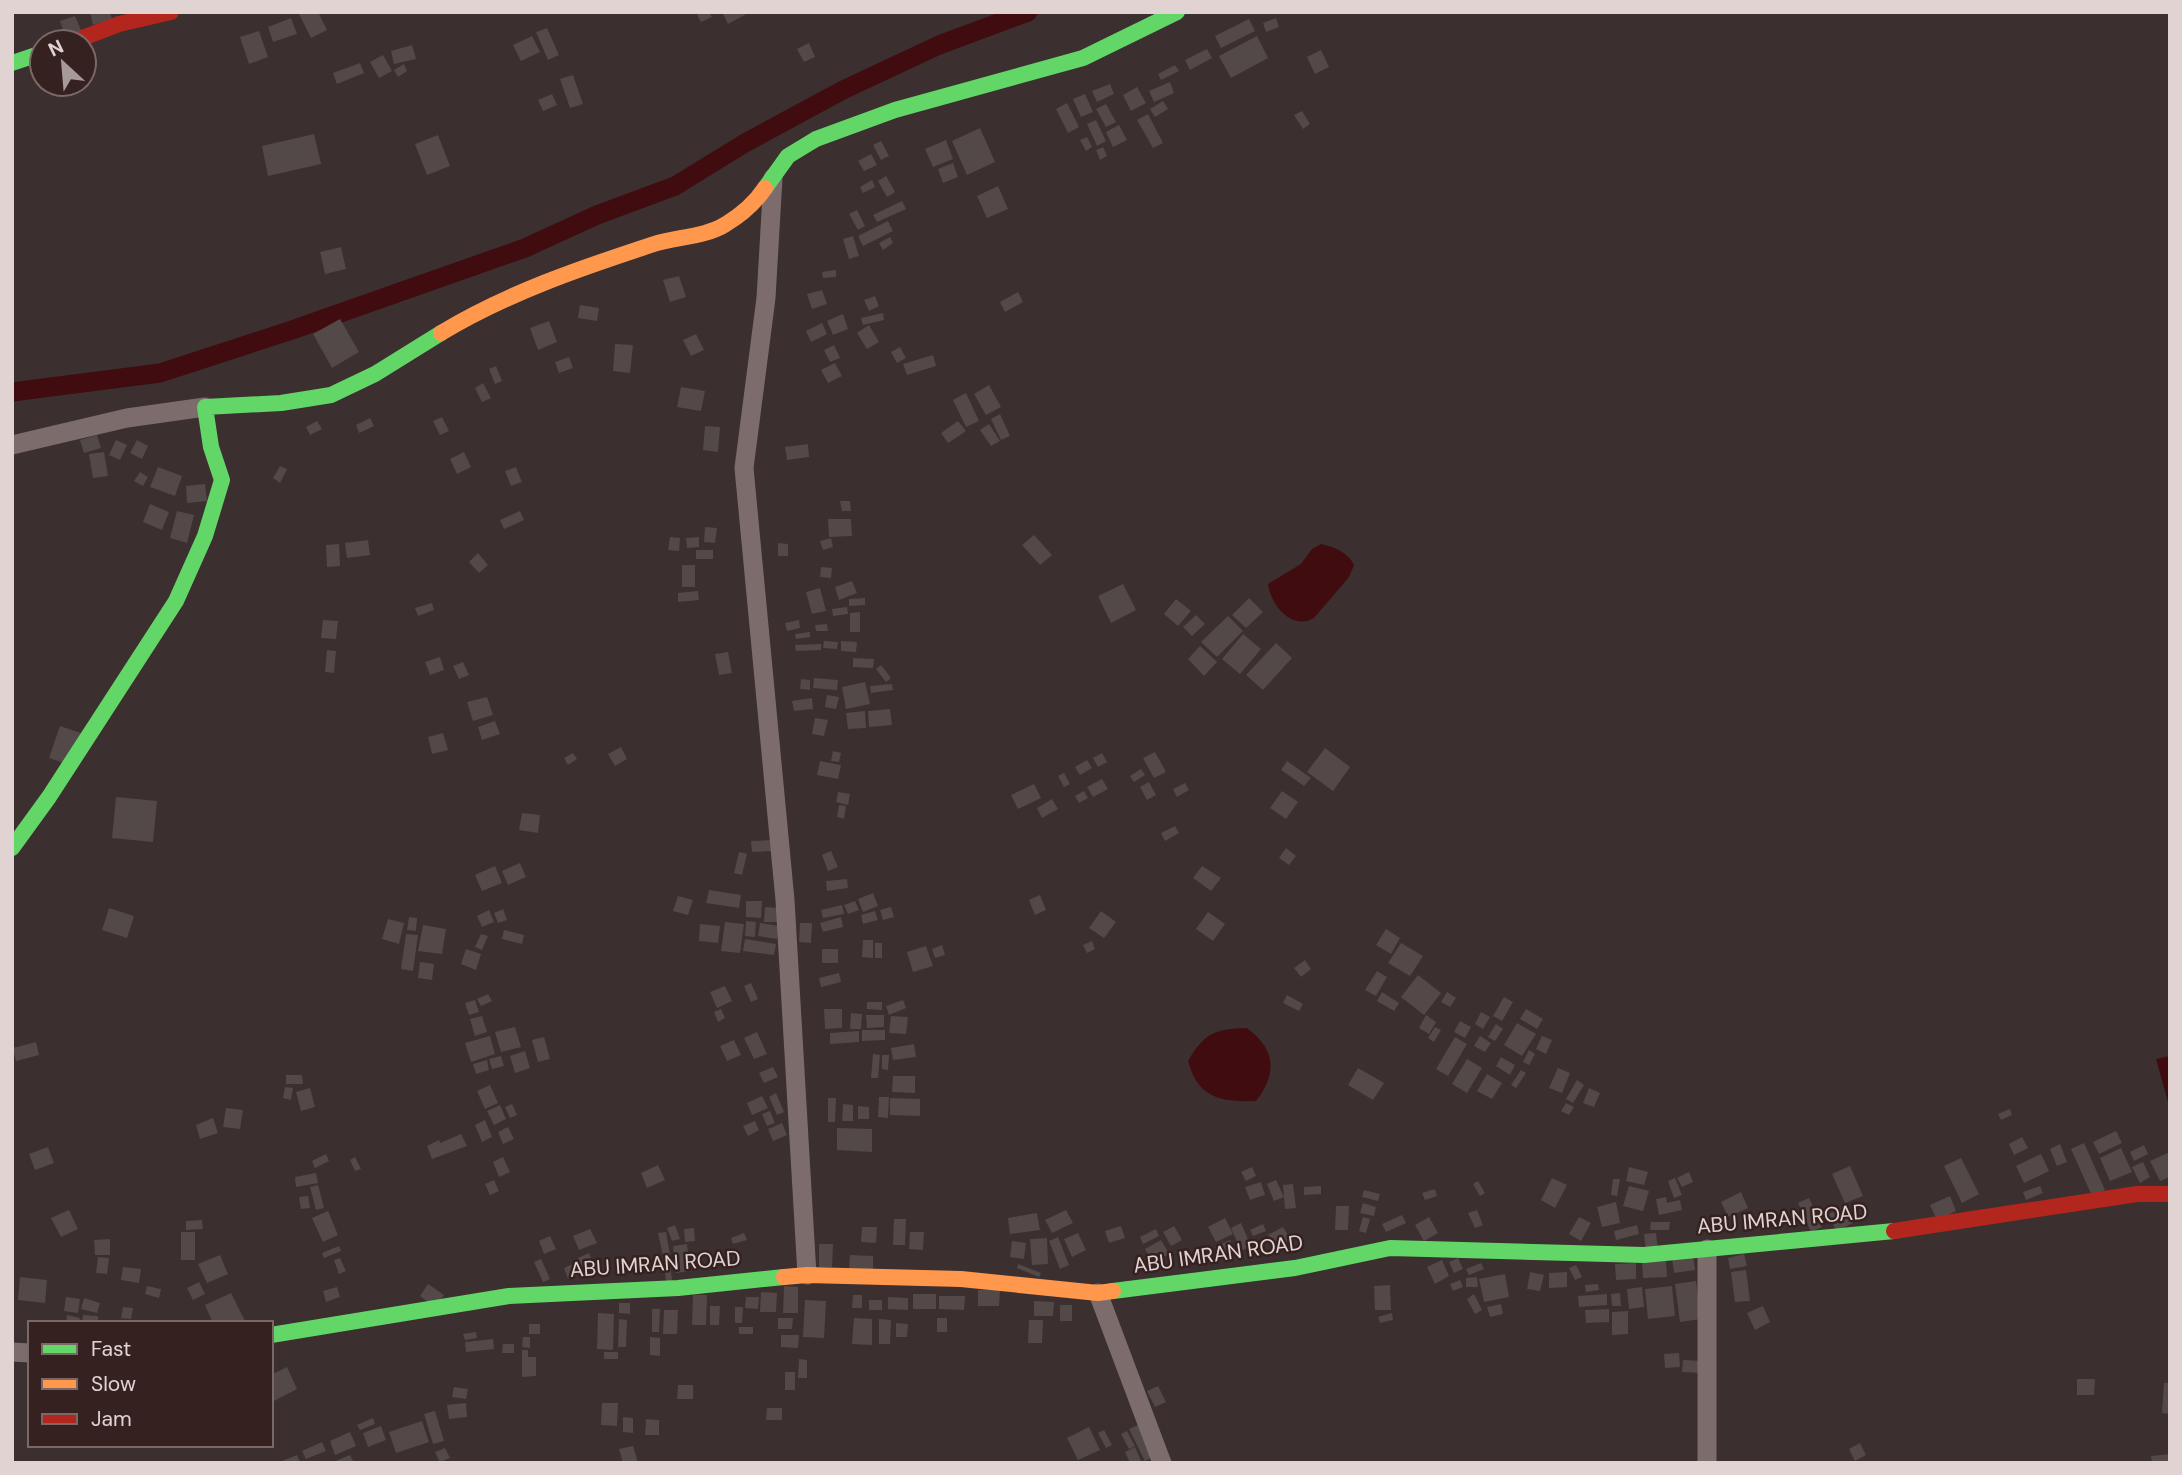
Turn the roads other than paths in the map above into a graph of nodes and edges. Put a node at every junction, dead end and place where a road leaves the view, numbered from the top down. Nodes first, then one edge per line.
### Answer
1 (171, 12) edge
2 (1177, 12) edge
3 (98, 32) edge
4 (773, 178) junction
5 (205, 407) junction
6 (12, 445) edge
7 (12, 848) edge
8 (2170, 1194) edge
9 (1707, 1249) junction
10 (807, 1275) junction
11 (1098, 1293) junction
12 (273, 1335) edge
13 (1162, 1463) edge
14 (1707, 1463) edge

1 - 3 street
2 - 4 street
4 - 5 street
4 - 10 street
5 - 6 street
5 - 7 street
8 - 9 street, ABU IMRAN ROAD
9 - 11 street, ABU IMRAN ROAD
9 - 14 street
10 - 11 street, ABU IMRAN ROAD
10 - 12 street, ABU IMRAN ROAD
11 - 13 street

